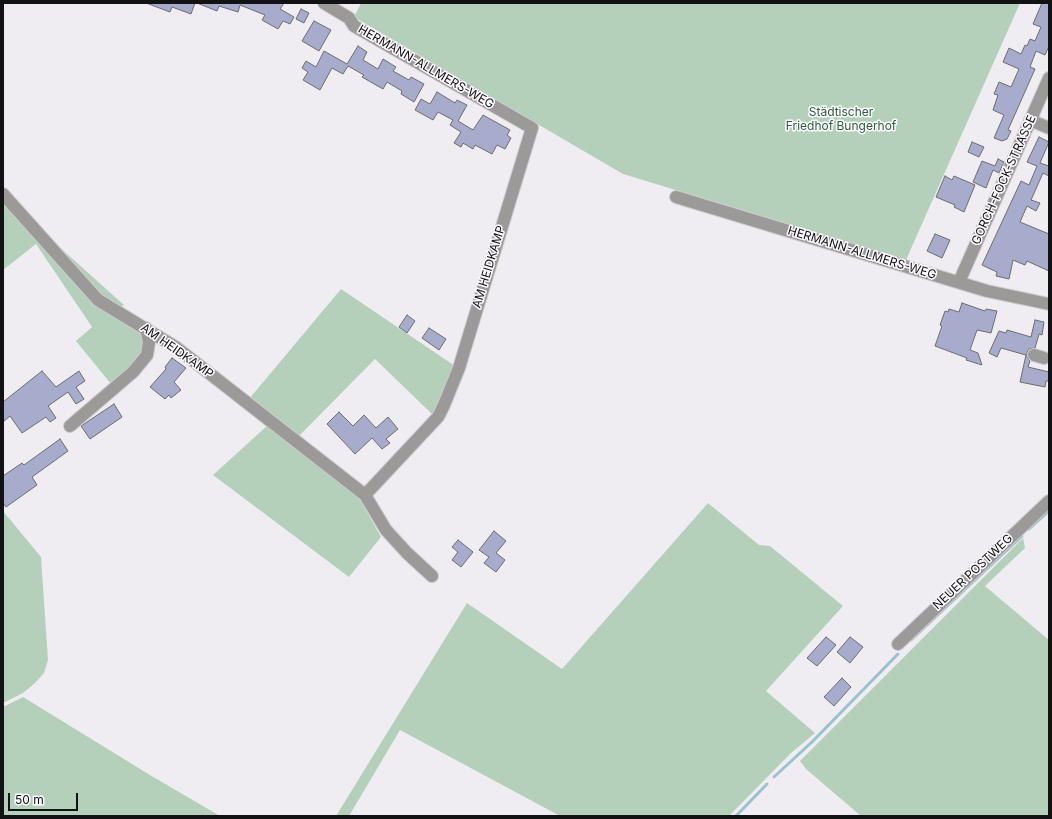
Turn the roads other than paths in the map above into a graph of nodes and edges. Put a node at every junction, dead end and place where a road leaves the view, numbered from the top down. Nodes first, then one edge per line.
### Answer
1 (324, 3) edge
2 (1049, 78) edge
3 (1030, 120) junction
4 (532, 128) joint
5 (1049, 128) edge
6 (3, 194) edge
7 (676, 197) dead end
8 (959, 282) junction
9 (1049, 304) edge
10 (146, 328) junction
11 (70, 426) dead end
12 (365, 495) junction
13 (1049, 501) edge
14 (432, 576) dead end
15 (898, 644) dead end

1 - 4 street, HERMANN-ALLMERS-WEG
2 - 3 street, GORCH-FOCK-STRASSE
3 - 5 street
3 - 8 street, GORCH-FOCK-STRASSE
4 - 12 street, AM HEIDKAMP
6 - 10 street, AM HEIDKAMP
7 - 8 street, HERMANN-ALLMERS-WEG
8 - 9 street, HERMANN-ALLMERS-WEG
10 - 11 street
10 - 12 street, AM HEIDKAMP
12 - 14 street, AM HEIDKAMP
13 - 15 street, NEUER POSTWEG

